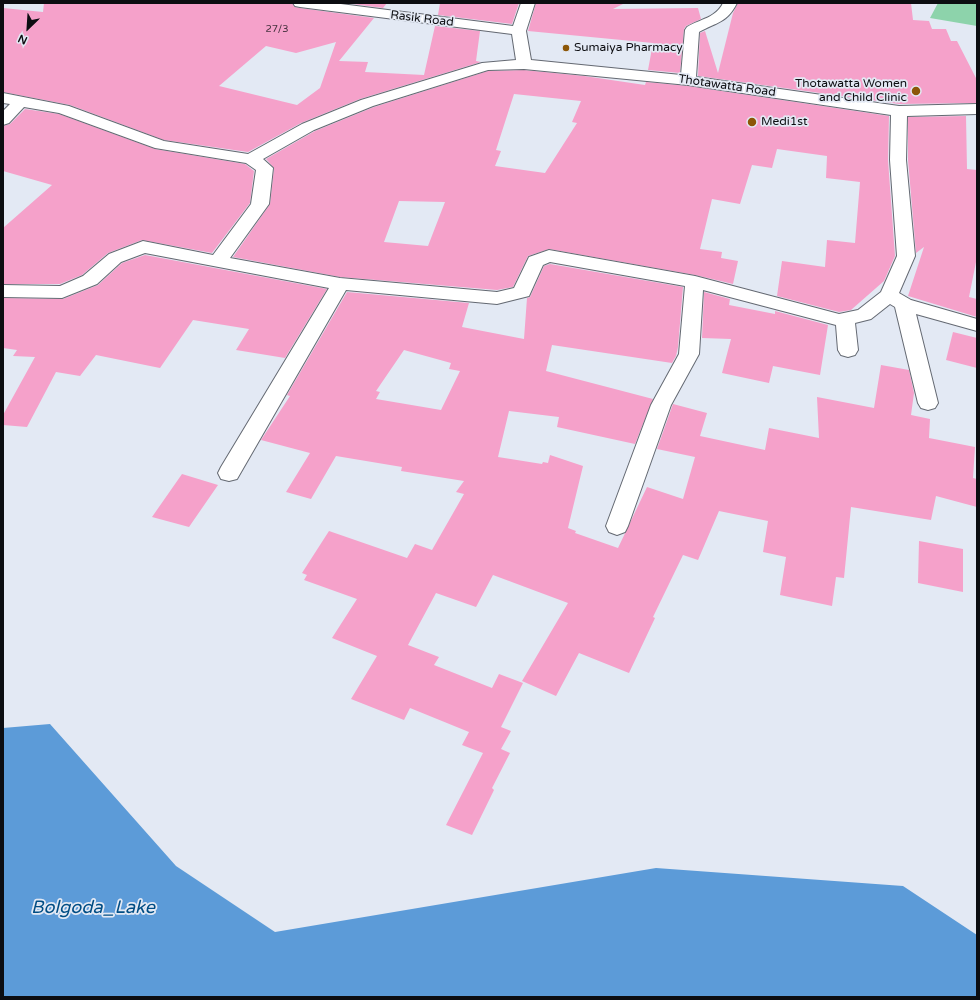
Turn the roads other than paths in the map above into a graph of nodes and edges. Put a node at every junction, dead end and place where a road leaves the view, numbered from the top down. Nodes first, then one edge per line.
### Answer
1 (300, 3) edge
2 (528, 3) edge
3 (730, 3) edge
4 (520, 32) junction
5 (524, 64) junction
6 (688, 80) junction
7 (3, 98) edge
8 (21, 101) junction
9 (977, 109) edge
10 (899, 111) junction
11 (3, 120) edge
12 (251, 160) junction
13 (218, 260) junction
14 (695, 282) junction
15 (340, 284) junction
16 (3, 291) edge
17 (896, 300) junction
18 (845, 319) junction
19 (977, 326) edge
20 (848, 350) dead end
21 (928, 403) dead end
22 (229, 473) dead end
23 (617, 526) dead end

1 - 4 street, Rasik Road
2 - 4 street
3 - 6 street
4 - 5 street
5 - 6 street, Thotawatta Road
5 - 12 street, Thotawatta Road
6 - 10 street, Thotawatta Road
7 - 8 street
8 - 11 street
8 - 12 street
9 - 10 street, Thotawatta Road
10 - 17 street
12 - 13 street
13 - 15 street
13 - 16 street
14 - 15 street
14 - 18 street
14 - 23 street
15 - 22 street
17 - 18 street
17 - 19 street
17 - 21 street
18 - 20 street

